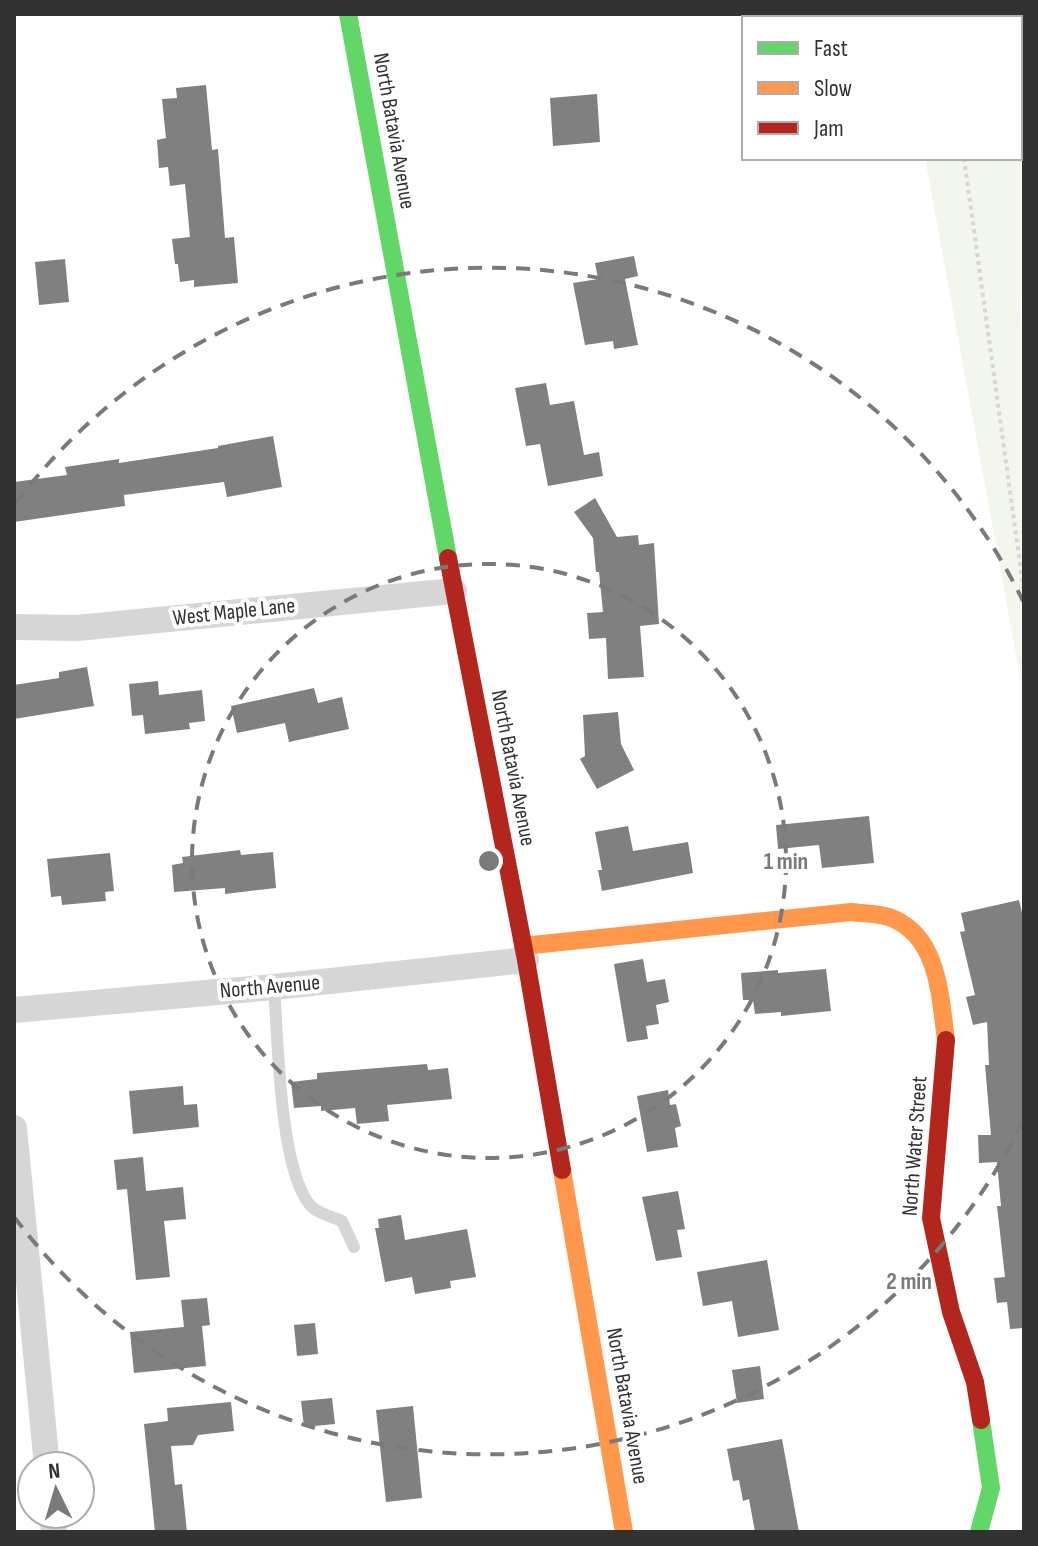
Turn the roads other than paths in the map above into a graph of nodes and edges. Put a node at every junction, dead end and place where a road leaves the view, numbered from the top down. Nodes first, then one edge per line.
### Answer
1 (348, 14) edge
2 (454, 591) junction
3 (14, 627) edge
4 (525, 953) junction
5 (274, 987) junction
6 (14, 1010) edge
7 (946, 1042) joint
8 (14, 1128) edge
9 (354, 1247) dead end
10 (45, 1450) edge
11 (981, 1531) edge
12 (624, 1532) edge

1 - 2 main road, North Batavia Avenue
2 - 3 street, West Maple Lane
2 - 4 main road, North Batavia Avenue
4 - 5 street, North Avenue
4 - 7 main road, North Avenue
4 - 12 main road, North Batavia Avenue
5 - 6 street, North Avenue
5 - 9 lane
7 - 11 main road, North Water Street
8 - 10 street

